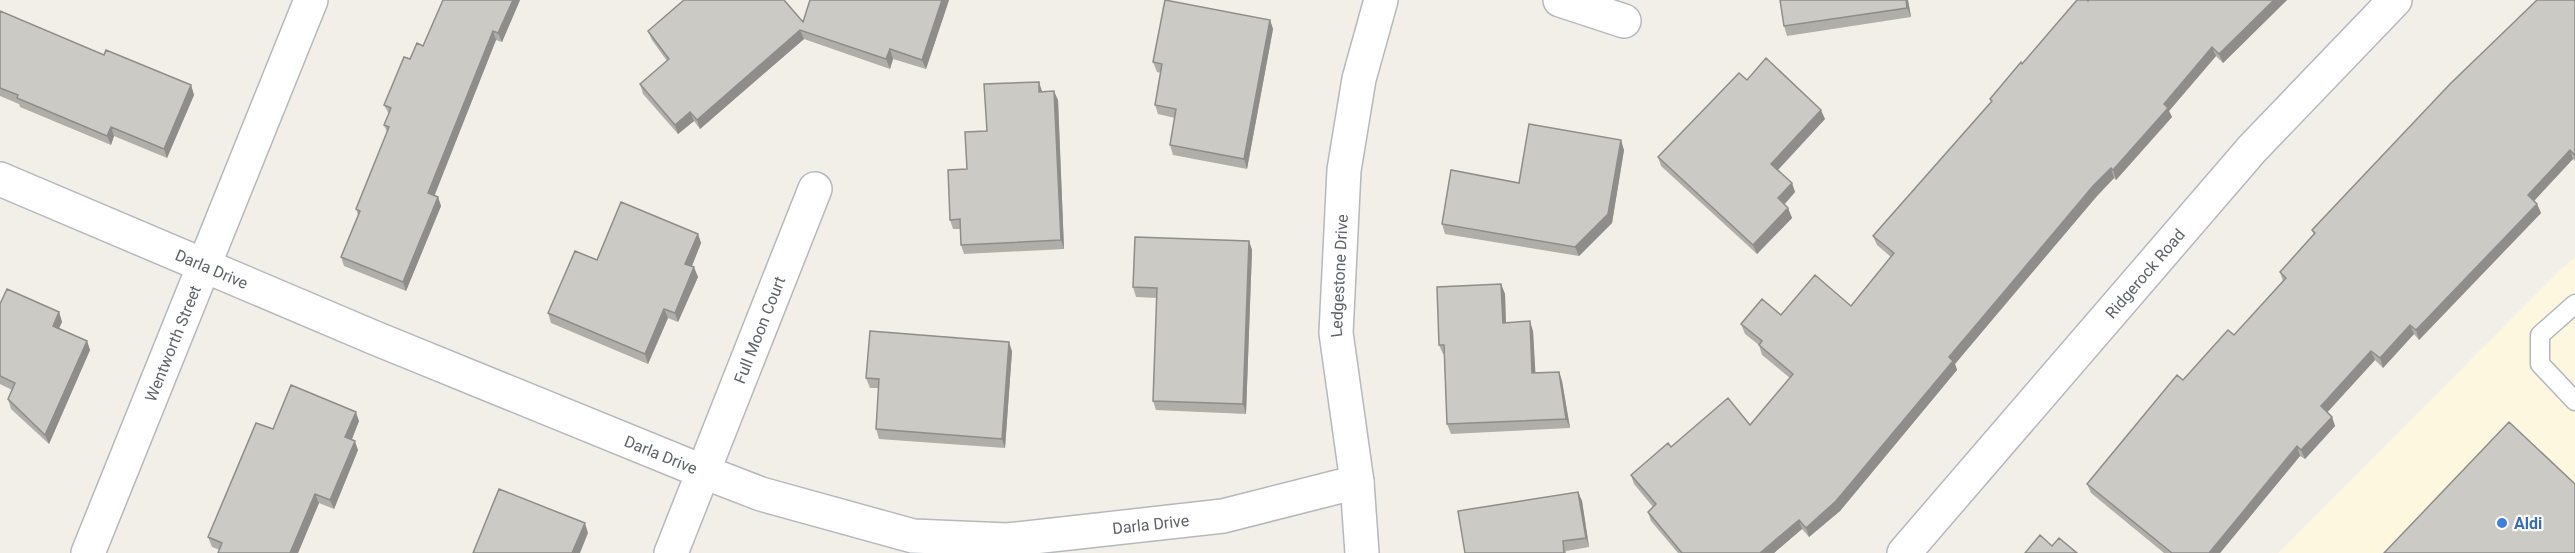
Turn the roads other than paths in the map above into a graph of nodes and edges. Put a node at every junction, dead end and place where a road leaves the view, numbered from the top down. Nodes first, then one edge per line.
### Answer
1 (311, 0) edge
2 (1381, 0) edge
3 (1560, 0) edge
4 (2395, 0) edge
5 (1624, 21) dead end
6 (0, 179) edge
7 (815, 189) dead end
8 (204, 265) junction
9 (2575, 304) edge
10 (2575, 402) edge
11 (704, 472) junction
12 (1357, 482) junction
13 (88, 553) edge
14 (671, 553) edge
15 (1362, 553) edge
16 (1904, 553) edge

1 - 8 street, Wentworth Street
2 - 12 street, Ledgestone Drive
3 - 5 street
4 - 16 street, Ridgerock Road
6 - 8 street, Darla Drive
7 - 11 street, Full Moon Court
8 - 11 street, Darla Drive
8 - 13 street, Wentworth Street
9 - 10 lane
11 - 12 street, Darla Drive
11 - 14 street, Full Moon Court
12 - 15 street, Ledgestone Drive

